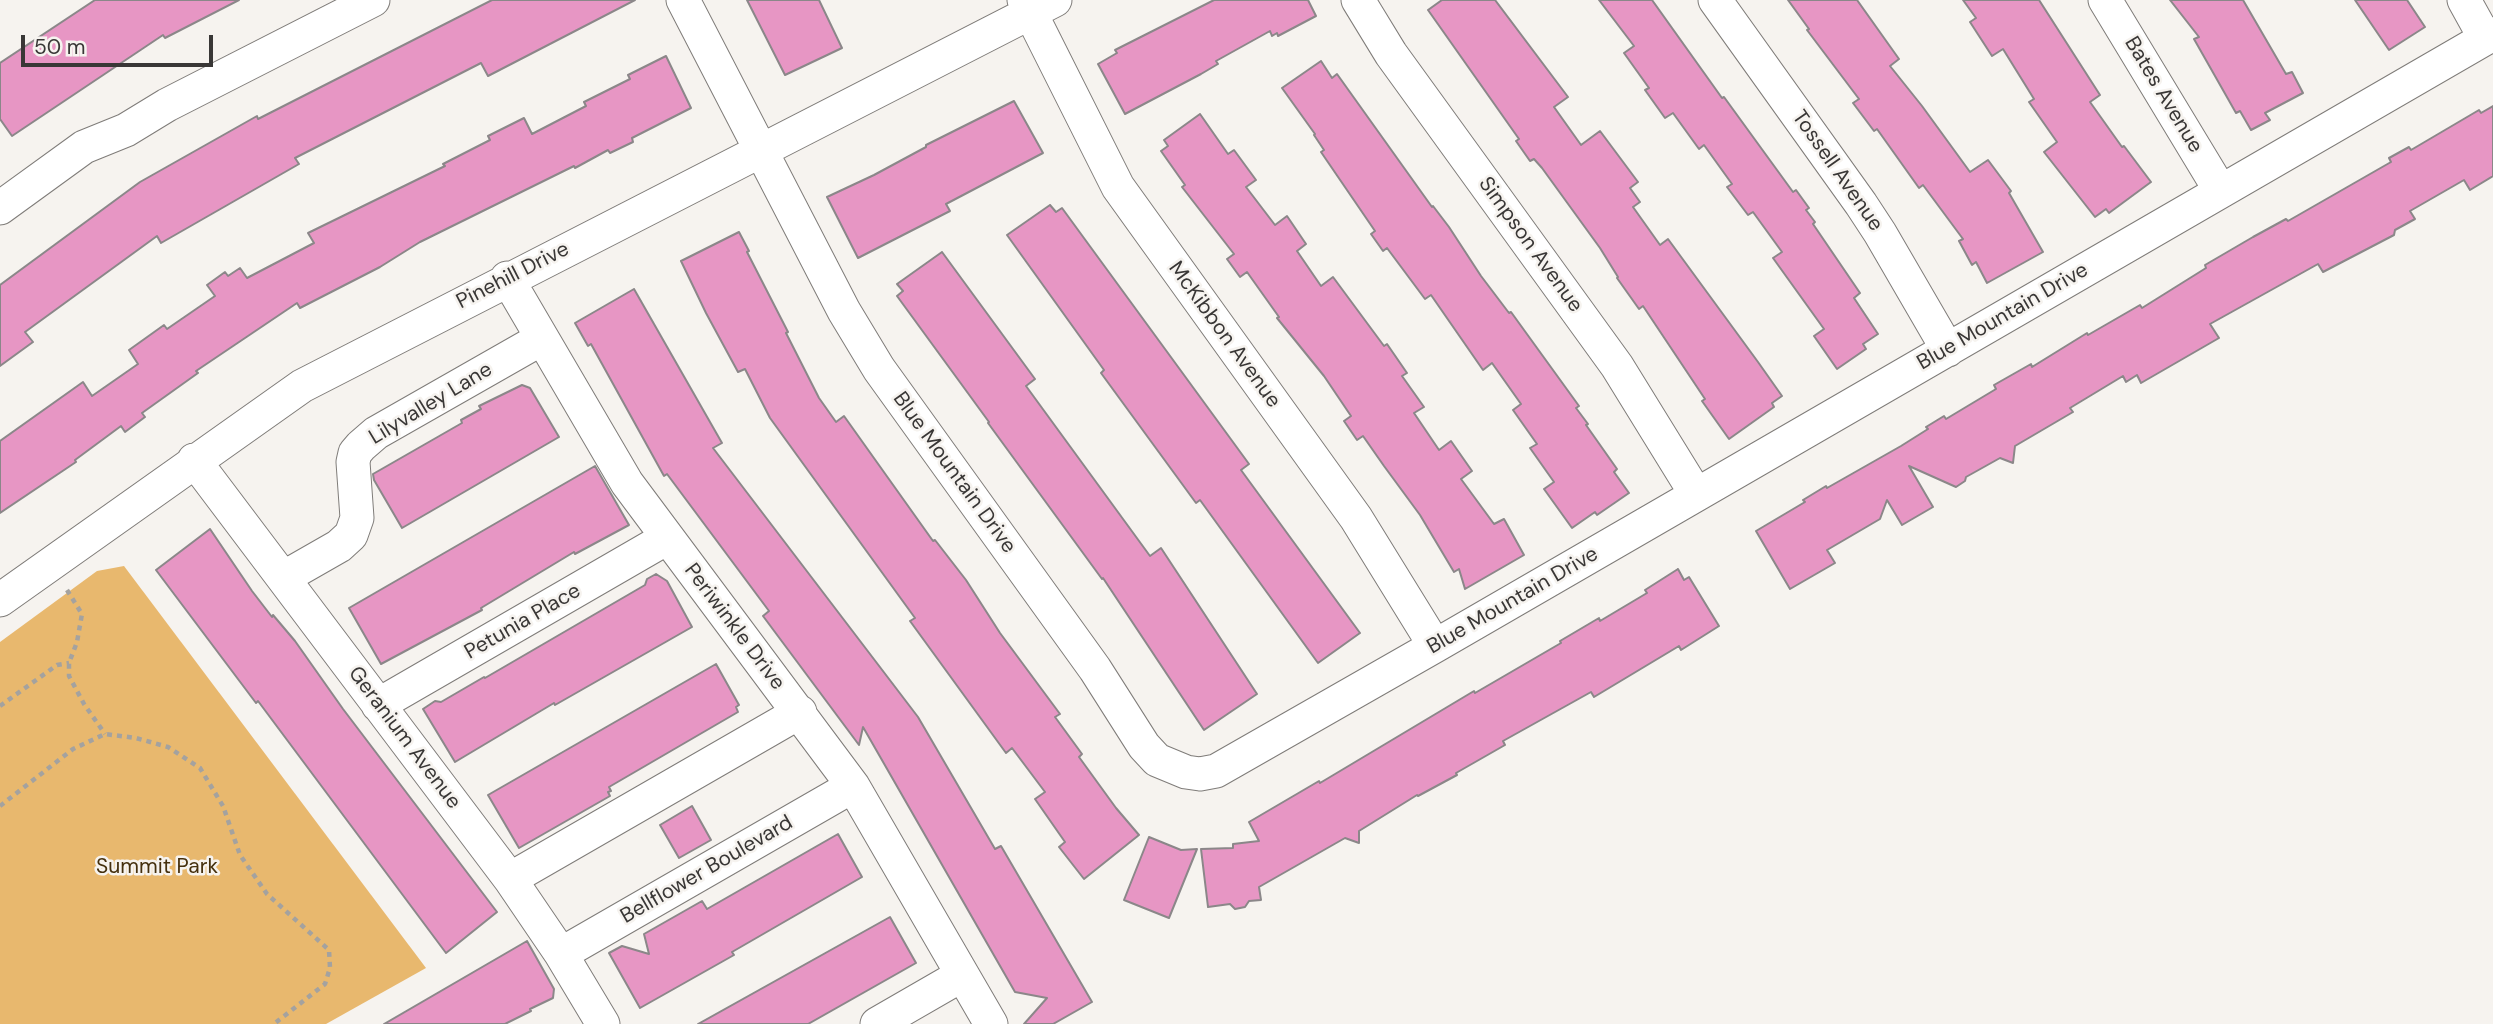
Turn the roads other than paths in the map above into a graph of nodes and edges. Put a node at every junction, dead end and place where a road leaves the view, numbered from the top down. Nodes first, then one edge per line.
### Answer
1 (373, 0) edge
2 (683, 0) edge
3 (1358, 0) edge
4 (1715, 0) edge
5 (2105, 0) edge
6 (2464, 0) edge
7 (1036, 4) edge
8 (2489, 36) edge
9 (762, 150) junction
10 (2220, 190) junction
11 (0, 208) edge
12 (508, 278) junction
13 (541, 339) junction
14 (1948, 350) junction
15 (194, 460) junction
16 (1696, 494) junction
17 (667, 538) junction
18 (284, 578) junction
19 (0, 600) edge
20 (1435, 646) junction
21 (378, 705) junction
22 (800, 712) junction
23 (853, 786) junction
24 (510, 879) junction
25 (561, 954) junction
26 (962, 975) junction
27 (592, 1020) edge
28 (877, 1024) edge
29 (991, 1024) edge

1 - 11 street
2 - 9 street, Blue Mountain Drive
3 - 16 street, Simpson Avenue
4 - 14 street, Tossell Avenue
5 - 10 street, Bates Avenue
6 - 8 street
7 - 9 street, Pinehill Drive
7 - 20 street, McKibbon Avenue
8 - 10 street, Blue Mountain Drive
9 - 12 street, Pinehill Drive
9 - 20 street, Blue Mountain Drive
10 - 14 street, Blue Mountain Drive
12 - 13 street, Periwinkle Drive
12 - 15 street, Pinehill Drive
13 - 17 street, Periwinkle Drive
13 - 18 street, Lilyvalley Lane
14 - 16 street, Blue Mountain Drive
15 - 18 street, Geranium Avenue
15 - 19 street, Pinehill Drive
16 - 20 street, Blue Mountain Drive
17 - 21 street, Petunia Place
17 - 22 street, Periwinkle Drive
18 - 21 street, Geranium Avenue
21 - 24 street, Geranium Avenue
22 - 23 street, Periwinkle Drive
22 - 24 street
23 - 25 street, Bellflower Boulevard
23 - 26 street, Periwinkle Drive
24 - 25 street, Geranium Avenue
25 - 27 street, Geranium Avenue
26 - 28 street
26 - 29 street, Periwinkle Drive

